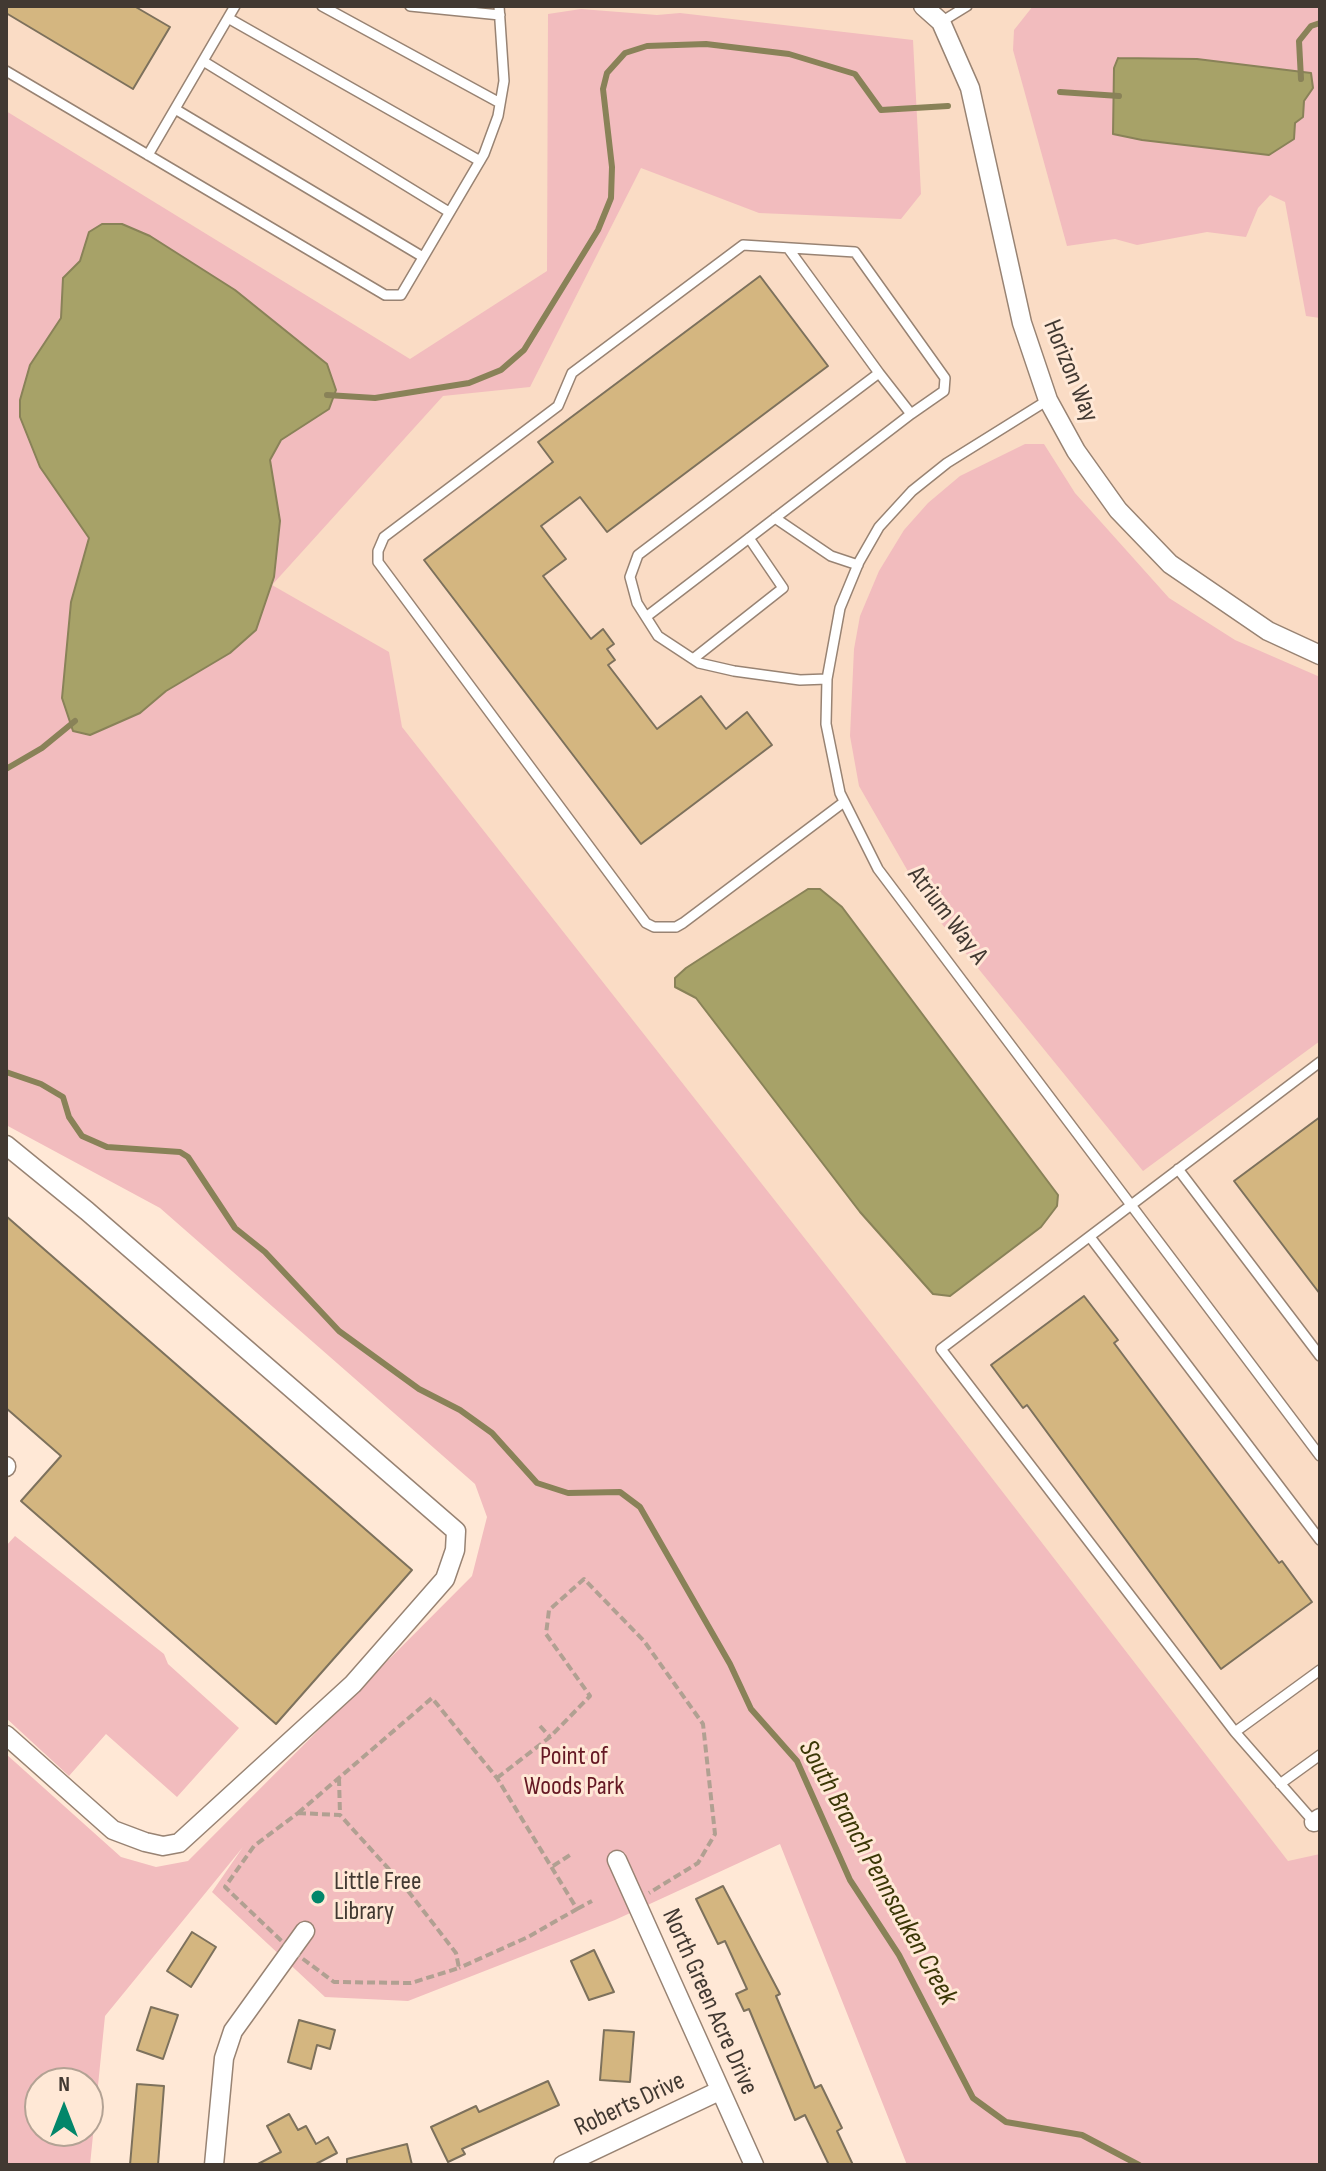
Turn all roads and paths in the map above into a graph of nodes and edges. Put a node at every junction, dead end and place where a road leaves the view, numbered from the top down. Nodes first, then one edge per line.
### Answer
1 (235, 6) edge
2 (322, 6) edge
3 (410, 6) edge
4 (923, 6) edge
5 (967, 6) edge
6 (500, 10) edge
7 (228, 18) junction
8 (941, 22) junction
9 (203, 61) junction
10 (6, 71) edge
11 (500, 103) junction
12 (175, 109) junction
13 (148, 155) junction
14 (480, 161) junction
15 (449, 212) junction
16 (788, 248) junction
17 (423, 257) junction
18 (879, 373) junction
19 (1048, 400) junction
20 (911, 414) junction
21 (775, 518) junction
22 (749, 538) junction
23 (858, 565) junction
24 (646, 617) junction
25 (1320, 655) edge
26 (693, 659) junction
27 (827, 679) junction
28 (844, 802) junction
29 (1320, 1062) edge
30 (6, 1145) edge
31 (1178, 1169) junction
32 (1132, 1205) junction
33 (1090, 1237) junction
34 (1320, 1356) edge
35 (1320, 1456) edge
36 (1320, 1540) edge
37 (1320, 1670) edge
38 (540, 1726) dead end
39 (1235, 1732) junction
40 (6, 1735) edge
41 (550, 1737) junction
42 (1320, 1755) edge
43 (339, 1776) junction
44 (497, 1778) junction
45 (1280, 1784) junction
46 (298, 1813) junction
47 (340, 1815) junction
48 (1317, 1820) edge
49 (570, 1855) dead end
50 (617, 1860) dead end
51 (553, 1866) junction
52 (636, 1900) junction
53 (592, 1901) dead end
54 (577, 1909) junction
55 (305, 1931) dead end
56 (291, 1950) junction
57 (459, 1968) junction
58 (719, 2091) junction
59 (214, 2165) edge
60 (563, 2165) edge
61 (754, 2165) edge

1 - 7 lane
2 - 11 lane
3 - 6 lane
4 - 8 street, Horizon Way
5 - 8 lane
6 - 11 lane
7 - 9 lane
7 - 14 lane
8 - 19 street, Horizon Way
9 - 12 lane
9 - 15 lane
10 - 13 lane
11 - 14 lane
12 - 13 lane
12 - 17 lane
13 - 17 lane
14 - 15 lane
15 - 17 lane
16 - 18 lane
16 - 20 lane
16 - 28 lane
18 - 20 lane
18 - 24 lane
19 - 23 lane, Atrium Way A
19 - 25 street, Horizon Way
20 - 21 lane
21 - 22 lane
21 - 23 lane
22 - 24 lane
22 - 26 lane
23 - 27 lane, Atrium Way A
24 - 26 lane
26 - 27 lane
27 - 28 lane, Atrium Way A
28 - 32 lane, Atrium Way A
29 - 31 lane
30 - 40 street
31 - 32 lane
31 - 34 lane
32 - 33 lane
32 - 35 lane, Atrium Way A
33 - 36 lane
33 - 39 lane
37 - 39 lane
38 - 41 path
39 - 45 lane
41 - 44 path
41 - 52 path
42 - 45 lane
43 - 44 path
43 - 46 path
43 - 47 path
44 - 51 path
45 - 48 lane
46 - 47 path
46 - 56 path
47 - 57 path
49 - 51 path
50 - 52 street, North Green Acre Drive
51 - 54 path
52 - 58 street, North Green Acre Drive
53 - 54 path
54 - 57 path
55 - 56 street
56 - 57 path
56 - 59 street
58 - 60 street, Roberts Drive
58 - 61 street, North Green Acre Drive

